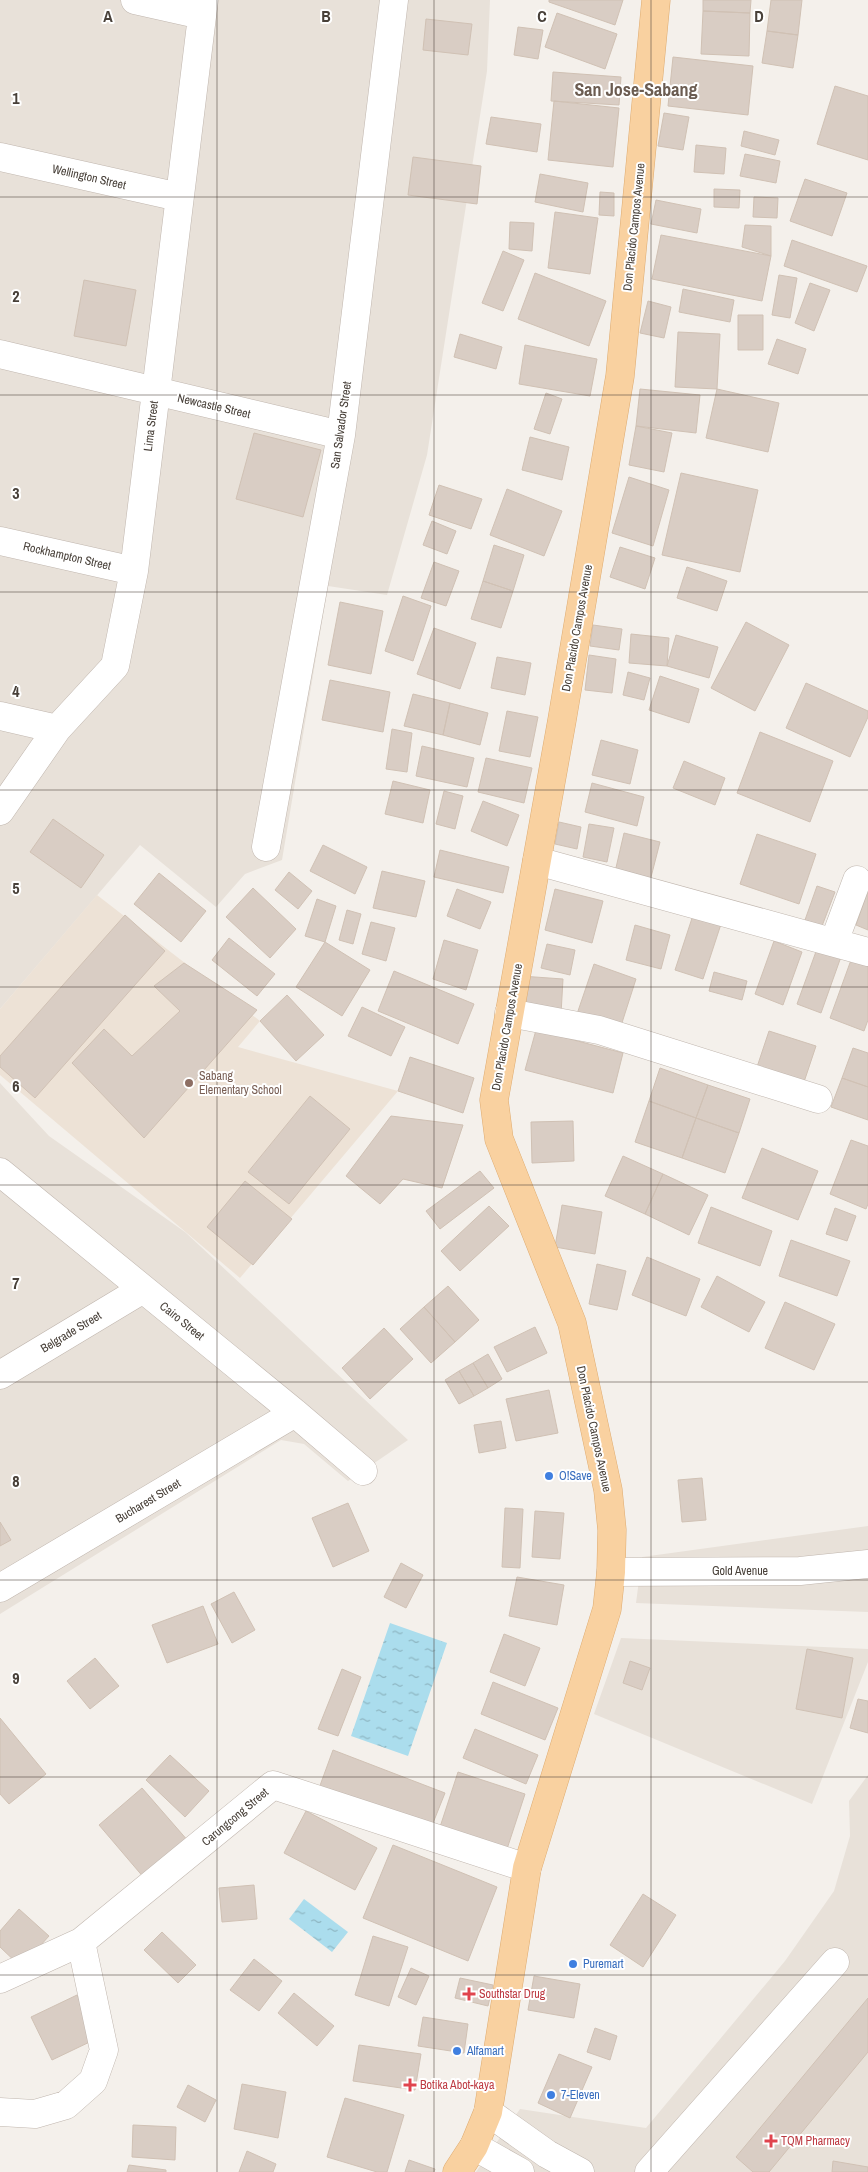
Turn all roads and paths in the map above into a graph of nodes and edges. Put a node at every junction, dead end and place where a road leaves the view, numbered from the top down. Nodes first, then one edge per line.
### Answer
1 (135, 0) edge
2 (394, 0) edge
3 (656, 0) edge
4 (203, 8) edge
5 (0, 157) edge
6 (179, 197) junction
7 (0, 354) edge
8 (154, 392) junction
9 (340, 435) junction
10 (0, 541) edge
11 (134, 571) junction
12 (0, 716) edge
13 (58, 729) junction
14 (0, 811) edge
15 (266, 847) dead end
16 (537, 861) junction
17 (858, 880) dead end
18 (834, 942) junction
19 (868, 952) edge
20 (509, 1013) junction
21 (818, 1099) dead end
22 (0, 1172) edge
23 (143, 1288) junction
24 (0, 1375) edge
25 (295, 1413) junction
26 (363, 1471) dead end
27 (868, 1564) edge
28 (611, 1572) junction
29 (0, 1588) edge
30 (527, 1868) junction
31 (81, 1942) junction
32 (835, 1962) dead end
33 (0, 1980) edge
34 (0, 2112) edge
35 (488, 2112) junction
36 (474, 2146) junction
37 (457, 2172) edge
38 (520, 2172) edge
39 (580, 2172) edge
40 (649, 2172) edge

1 - 4 street
2 - 9 street, San Salvador Street
3 - 16 main road, Don Placido Campos Avenue
4 - 6 street, Lima Street
5 - 6 street, Wellington Street
6 - 8 street, Lima Street
7 - 8 street, Newcastle Street
8 - 9 street, Newcastle Street
8 - 11 street, Lima Street
9 - 15 street, San Salvador Street
10 - 11 street, Rockhampton Street
11 - 13 street, Lima Street
12 - 13 street
13 - 14 street, Lima Street
16 - 18 street
16 - 20 main road, Don Placido Campos Avenue
17 - 18 street
18 - 19 street
20 - 21 street
20 - 28 main road, Don Placido Campos Avenue
22 - 23 street, Cairo Street
23 - 24 street, Belgrade Street
23 - 25 street, Cairo Street
25 - 26 street, Cairo Street
25 - 29 street, Bucharest Street
27 - 28 street, Gold Avenue
28 - 30 main road, Don Placido Campos Avenue
30 - 31 street, Carungcong Street
30 - 35 main road, Don Placido Campos Avenue
31 - 33 street, Carungcong Street
31 - 34 street
32 - 40 street
35 - 36 main road, Don Placido Campos Avenue
35 - 39 street
36 - 37 main road, Don Placido Campos Avenue
36 - 38 street

